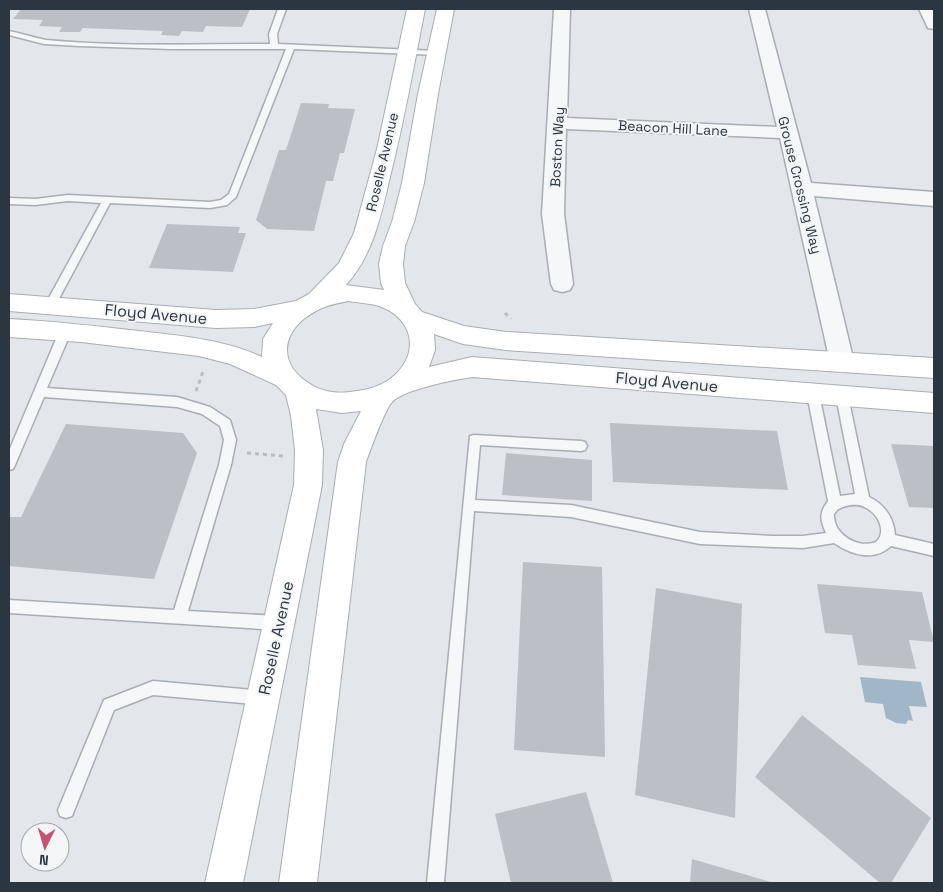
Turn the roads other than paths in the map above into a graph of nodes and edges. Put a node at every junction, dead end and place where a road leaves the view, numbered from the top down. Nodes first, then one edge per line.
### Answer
1 (282, 9) edge
2 (416, 9) edge
3 (446, 9) edge
4 (562, 9) edge
5 (757, 9) edge
6 (927, 9) edge
7 (934, 24) edge
8 (9, 33) edge
9 (274, 46) junction
10 (290, 47) junction
11 (407, 52) junction
12 (437, 53) junction
13 (559, 123) junction
14 (787, 133) junction
15 (802, 189) junction
16 (934, 199) edge
17 (107, 200) junction
18 (9, 201) edge
19 (562, 284) dead end
20 (9, 302) edge
21 (310, 304) junction
22 (50, 306) junction
23 (9, 312) edge
24 (410, 313) junction
25 (9, 328) edge
26 (65, 332) junction
27 (842, 362) junction
28 (934, 368) edge
29 (291, 385) junction
30 (392, 390) junction
31 (39, 392) junction
32 (813, 394) junction
33 (842, 396) junction
34 (934, 403) edge
35 (581, 446) dead end
36 (9, 465) edge
37 (863, 500) junction
38 (835, 502) junction
39 (468, 505) junction
40 (836, 537) junction
41 (888, 539) junction
42 (934, 550) edge
43 (9, 607) edge
44 (179, 617) junction
45 (279, 623) junction
46 (263, 698) junction
47 (66, 810) dead end
48 (224, 883) edge
49 (298, 883) edge
50 (435, 883) edge

1 - 9 lane
2 - 11 main road, Roselle Avenue
3 - 12 main road, Roselle Avenue
4 - 13 street, Boston Way
5 - 14 street, Grouse Crossing Way
6 - 7 street
8 - 9 lane
9 - 10 lane
10 - 11 lane
10 - 17 lane
11 - 12 lane
11 - 21 main road, Roselle Avenue
12 - 24 main road, Roselle Avenue
13 - 14 street, Beacon Hill Lane
13 - 19 street, Boston Way
14 - 15 street, Grouse Crossing Way
15 - 16 street
15 - 27 street, Grouse Crossing Way
17 - 18 lane
17 - 22 lane
20 - 22 main road, Floyd Avenue
21 - 22 main road, Floyd Avenue
21 - 24 main road
21 - 29 main road
22 - 23 main road
24 - 27 main road, Floyd Avenue
24 - 30 main road
25 - 26 main road, Floyd Avenue
26 - 29 main road, Floyd Avenue
26 - 31 lane
27 - 28 main road, Floyd Avenue
29 - 30 main road
29 - 45 main road, Roselle Avenue
30 - 32 main road, Floyd Avenue
30 - 49 main road
31 - 36 lane
31 - 44 lane
32 - 33 main road, Floyd Avenue
32 - 38 lane
33 - 34 main road, Floyd Avenue
33 - 37 lane
35 - 39 lane
37 - 38 lane
37 - 41 lane
38 - 40 lane
39 - 40 lane
39 - 50 lane
40 - 41 lane
41 - 42 lane
43 - 44 lane
44 - 45 lane
45 - 46 main road, Roselle Avenue
46 - 47 lane
46 - 48 main road, Roselle Avenue

